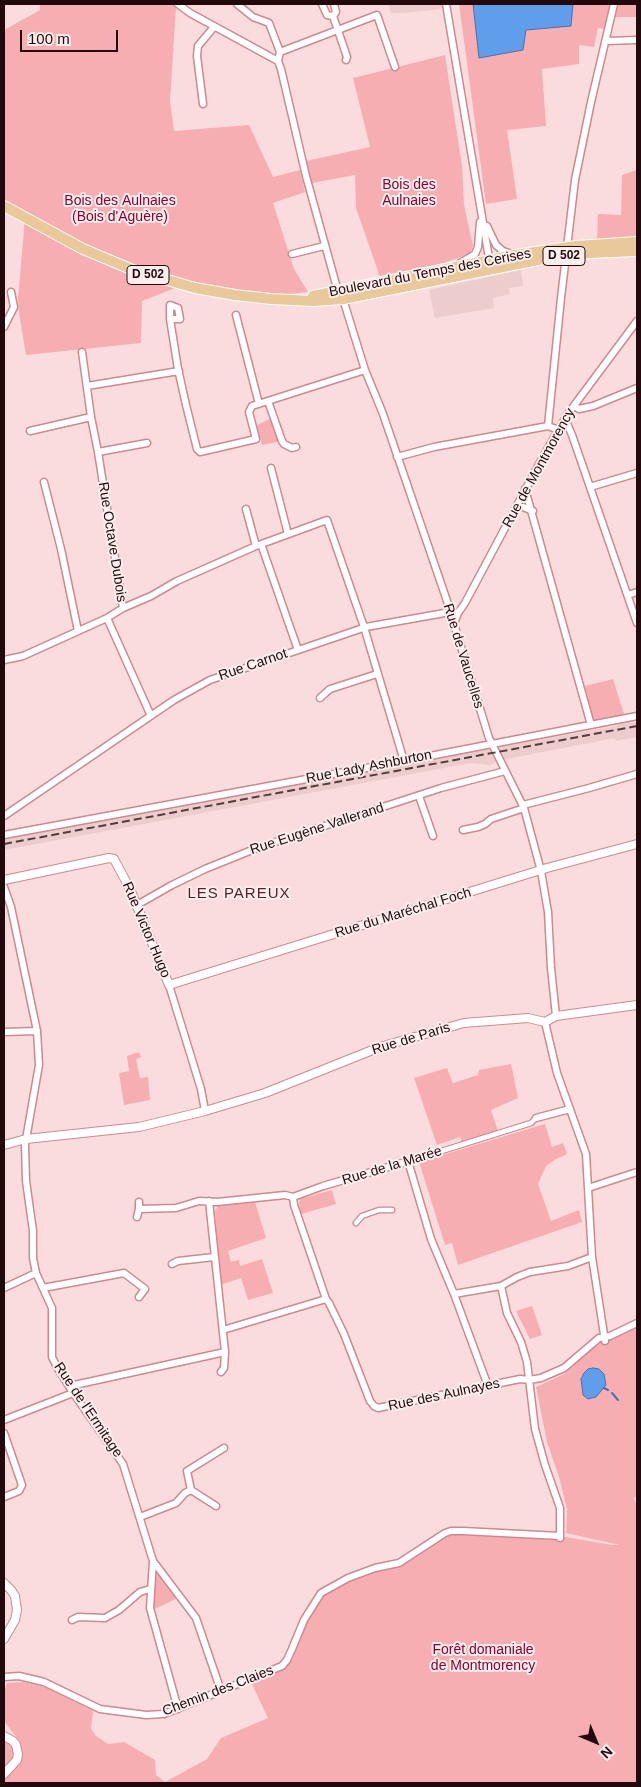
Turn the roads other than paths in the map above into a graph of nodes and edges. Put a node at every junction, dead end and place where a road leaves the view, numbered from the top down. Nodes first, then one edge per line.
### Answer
1 (178, 4) edge
2 (237, 4) edge
3 (322, 4) edge
4 (334, 4) edge
5 (446, 4) edge
6 (614, 4) edge
7 (333, 16) junction
8 (214, 27) junction
9 (337, 30) junction
10 (637, 40) edge
11 (606, 42) junction
12 (280, 52) junction
13 (346, 60) dead end
14 (278, 61) junction
15 (395, 67) dead end
16 (203, 104) dead end
17 (4, 206) edge
18 (481, 211) junction
19 (637, 242) edge
20 (324, 246) junction
21 (637, 251) edge
22 (566, 252) junction
23 (292, 254) dead end
24 (515, 255) junction
25 (490, 265) junction
26 (444, 270) junction
27 (11, 292) dead end
28 (341, 295) junction
29 (236, 315) dead end
30 (170, 319) dead end
31 (637, 321) edge
32 (4, 327) edge
33 (82, 352) dead end
34 (365, 370) junction
35 (179, 371) junction
36 (86, 386) junction
37 (637, 388) edge
38 (268, 401) junction
39 (259, 404) junction
40 (574, 406) junction
41 (91, 417) junction
42 (565, 419) junction
43 (548, 426) junction
44 (559, 430) junction
45 (30, 431) dead end
46 (146, 443) dead end
47 (296, 447) dead end
48 (98, 452) junction
49 (397, 457) junction
50 (271, 468) dead end
51 (637, 473) edge
52 (44, 482) dead end
53 (590, 487) junction
54 (526, 489) junction
55 (516, 508) junction
56 (246, 510) dead end
57 (533, 511) junction
58 (288, 534) junction
59 (259, 545) junction
60 (637, 592) edge
61 (628, 595) junction
62 (123, 608) junction
63 (450, 612) junction
64 (107, 618) junction
65 (454, 623) junction
66 (637, 623) edge
67 (364, 628) junction
68 (77, 632) junction
69 (298, 650) junction
70 (4, 660) edge
71 (377, 674) junction
72 (320, 698) dead end
73 (151, 716) junction
74 (637, 716) edge
75 (591, 725) junction
76 (492, 744) junction
77 (404, 761) junction
78 (505, 771) junction
79 (637, 774) edge
80 (419, 796) junction
81 (524, 806) junction
82 (4, 816) edge
83 (462, 830) dead end
84 (4, 835) edge
85 (433, 836) dead end
86 (637, 844) edge
87 (541, 871) junction
88 (4, 880) edge
89 (4, 887) edge
90 (137, 905) junction
91 (169, 985) junction
92 (637, 1005) edge
93 (556, 1016) junction
94 (545, 1022) junction
95 (37, 1031) junction
96 (4, 1032) edge
97 (570, 1109) junction
98 (205, 1111) junction
99 (536, 1118) joint
100 (26, 1139) junction
101 (4, 1145) edge
102 (416, 1159) joint
103 (408, 1162) junction
104 (637, 1172) edge
105 (588, 1188) junction
106 (292, 1198) junction
107 (209, 1201) junction
108 (392, 1210) dead end
109 (137, 1217) dead end
110 (356, 1223) dead end
111 (214, 1257) junction
112 (592, 1257) junction
113 (172, 1264) dead end
114 (36, 1273) junction
115 (501, 1286) junction
116 (4, 1288) edge
117 (43, 1288) junction
118 (454, 1294) junction
119 (139, 1297) dead end
120 (326, 1299) junction
121 (637, 1323) edge
122 (223, 1330) junction
123 (604, 1339) junction
124 (225, 1352) junction
125 (221, 1372) dead end
126 (529, 1380) junction
127 (488, 1386) junction
128 (72, 1389) junction
129 (4, 1420) edge
130 (4, 1433) edge
131 (224, 1448) dead end
132 (191, 1490) junction
133 (4, 1497) edge
134 (216, 1506) dead end
135 (140, 1517) junction
136 (153, 1562) junction
137 (160, 1571) junction
138 (152, 1574) junction
139 (4, 1583) edge
140 (150, 1589) junction
141 (72, 1620) dead end
142 (4, 1640) edge
143 (4, 1676) edge
144 (221, 1692) junction
145 (178, 1709) junction
146 (4, 1736) edge
147 (4, 1774) edge

1 - 8 street
2 - 12 street
3 - 7 street
4 - 7 street
5 - 18 street
6 - 11 street
7 - 9 street
8 - 14 street
8 - 16 street
9 - 12 street
9 - 13 street
9 - 15 street
10 - 11 street
11 - 22 street
12 - 14 street
14 - 20 street, Rue de Vaucelles
17 - 28 main road, Boulevard du Temps des Cerises / D 502
18 - 24 street
18 - 25 street
18 - 26 street
19 - 22 main road, Boulevard du Temps des Cerises / D 502
20 - 23 street
20 - 28 street, Rue de Vaucelles
21 - 22 main road, Boulevard du Temps des Cerises / D 502
22 - 24 main road, Boulevard du Temps des Cerises / D 502
22 - 25 main road, Boulevard du Temps des Cerises / D 502
22 - 43 street
24 - 25 main road, Boulevard du Temps des Cerises / D 502
25 - 26 main road, Boulevard du Temps des Cerises / D 502
25 - 28 main road, Boulevard du Temps des Cerises / D 502
26 - 28 main road, Boulevard du Temps des Cerises / D 502
27 - 32 street
28 - 34 street, Rue de Vaucelles
29 - 39 street
30 - 35 street
31 - 40 street, Rue de Montmorency
33 - 36 street, Rue Octave Dubois
34 - 38 street
34 - 49 street, Rue de Vaucelles
35 - 36 street
35 - 39 street
36 - 41 street, Rue Octave Dubois
37 - 40 street
38 - 39 street
38 - 47 street
40 - 42 street, Rue de Montmorency
41 - 45 street
41 - 48 street, Rue Octave Dubois
42 - 44 street, Rue de Montmorency
42 - 53 street
43 - 44 street
43 - 49 street
44 - 54 street, Rue de Montmorency
46 - 48 street
48 - 62 street, Rue Octave Dubois
49 - 63 street, Rue de Vaucelles
50 - 58 street
51 - 53 street
52 - 68 street
53 - 61 street
54 - 55 street, Rue de Montmorency
54 - 57 street
55 - 57 street
55 - 65 street, Rue de Montmorency
56 - 59 street
57 - 75 street
58 - 59 street
58 - 67 street
59 - 62 street
59 - 69 street
60 - 61 street
61 - 66 street
62 - 64 street, Rue Octave Dubois
63 - 65 street, Rue de Vaucelles
63 - 67 street, Rue Carnot
64 - 68 street
64 - 73 street, Rue Octave Dubois
65 - 76 street, Rue de Vaucelles
67 - 69 street, Rue Carnot
67 - 71 street
68 - 70 street
69 - 73 street, Rue Carnot
71 - 72 street
71 - 77 street
73 - 82 street, Rue Carnot
74 - 75 street, Rue Lady Ashburton
75 - 76 street, Rue Lady Ashburton
76 - 77 street, Rue Lady Ashburton
76 - 78 street, Rue de Vaucelles
77 - 84 street, Rue Lady Ashburton
78 - 80 street, Rue Eugène Vallerand
78 - 81 street, Rue de Vaucelles
79 - 81 street
80 - 85 street
80 - 90 street, Rue Eugène Vallerand
81 - 83 street
81 - 87 street, Rue de Vaucelles
86 - 87 street, Rue du Maréchal Foch
87 - 91 street, Rue du Maréchal Foch
87 - 93 street, Rue de Vaucelles
88 - 90 street, Rue Victor Hugo
89 - 95 street, Rue de l'Ermitage
90 - 91 street, Rue Victor Hugo
91 - 98 street, Rue Victor Hugo
92 - 93 street
93 - 94 street
94 - 97 street
94 - 98 street, Rue de Paris
95 - 96 street
95 - 100 street, Rue de l'Ermitage
97 - 99 street, Rue de la Marée
97 - 105 street
98 - 100 street, Rue de Paris
99 - 102 street, Rue de la Marée
100 - 101 street, Rue de Paris
100 - 114 street, Rue de l'Ermitage
102 - 103 street, Rue de la Marée
103 - 106 street, Rue de la Marée
103 - 118 street
104 - 105 street
105 - 112 street
106 - 107 street, Rue de la Marée
106 - 120 street
107 - 109 street, Rue de la Marée
107 - 111 street
108 - 110 street
111 - 113 street
111 - 122 street
112 - 115 street
112 - 123 street
114 - 116 street
114 - 117 street, Rue de l'Ermitage
115 - 118 street
115 - 126 street
117 - 119 street
117 - 128 street, Rue de l'Ermitage
118 - 127 street
120 - 122 street
120 - 127 street, Rue des Aulnayes
121 - 123 street, Rue des Aulnayes
122 - 124 street
123 - 126 street, Rue des Aulnayes
124 - 125 street
124 - 128 street
126 - 127 street, Rue des Aulnayes
126 - 144 street, Chemin des Claies
128 - 129 street
128 - 135 street, Rue de l'Ermitage
130 - 133 street
131 - 132 street
132 - 134 street
132 - 135 street
135 - 136 street, Rue de l'Ermitage
136 - 137 street
136 - 138 street
137 - 138 street
137 - 144 street
138 - 140 street
139 - 142 street
140 - 141 street
140 - 145 street
143 - 145 street, Chemin des Claies
144 - 145 street, Chemin des Claies
146 - 147 street

